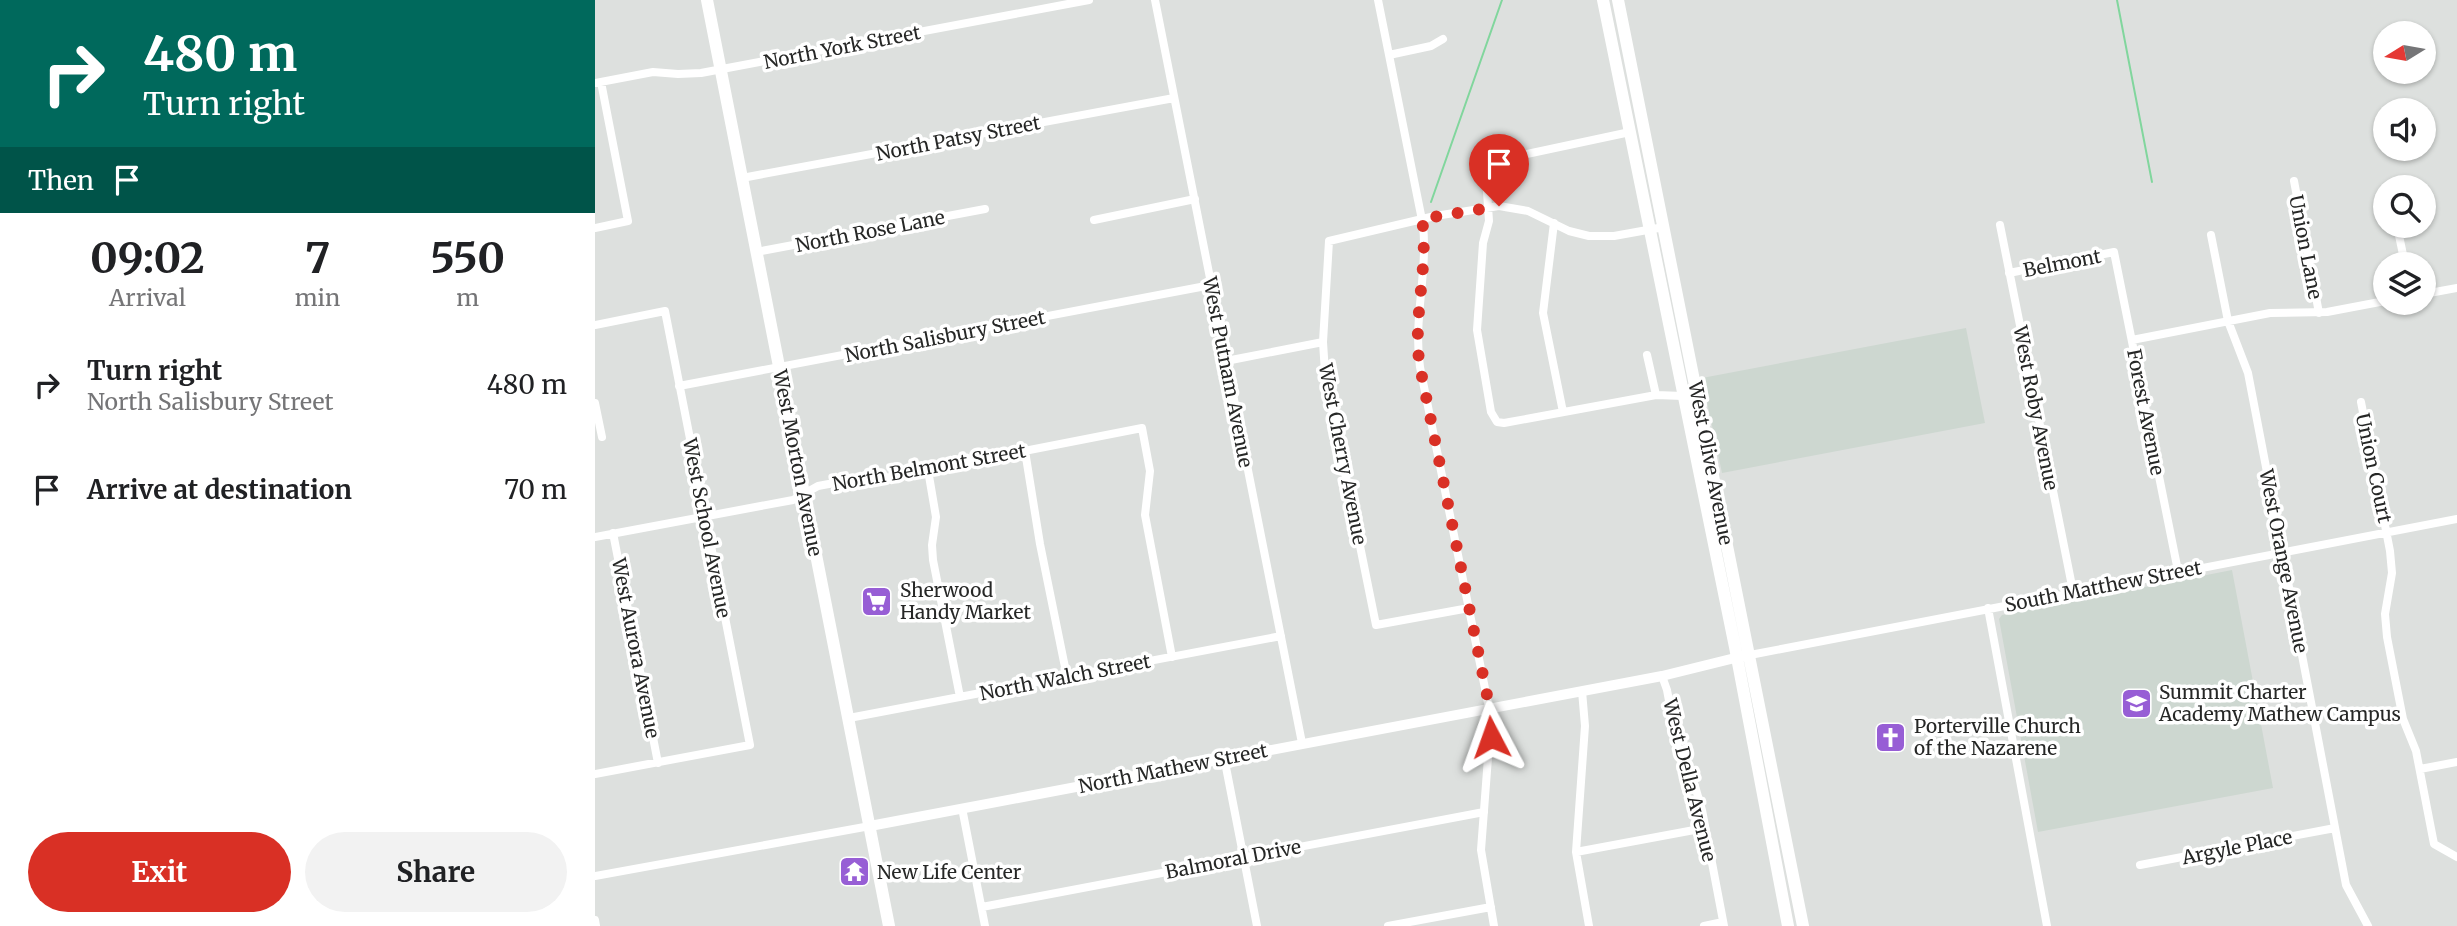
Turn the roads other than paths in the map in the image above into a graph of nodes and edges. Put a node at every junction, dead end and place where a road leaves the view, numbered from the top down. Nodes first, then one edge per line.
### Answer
1 (707, 0) edge
2 (1089, 0) edge
3 (1155, 0) edge
4 (1378, 0) edge
5 (1603, 0) edge
6 (1618, 0) edge
7 (1443, 38) dead end
8 (1389, 55) junction
9 (721, 69) junction
10 (598, 82) edge
11 (1174, 97) junction
12 (1630, 132) junction
13 (742, 178) junction
14 (2294, 181) dead end
15 (1195, 199) junction
16 (1489, 207) junction
17 (985, 209) dead end
18 (1422, 219) junction
19 (1094, 220) dead end
20 (1554, 223) junction
21 (2000, 225) dead end
22 (1664, 227) junction
23 (595, 228) edge
24 (1650, 230) junction
25 (2211, 235) dead end
26 (756, 252) junction
27 (2114, 252) joint
28 (2009, 273) junction
29 (1211, 285) junction
30 (2457, 288) edge
31 (2436, 292) edge
32 (2373, 303) edge
33 (2319, 313) junction
34 (2228, 321) junction
35 (595, 325) edge
36 (2132, 340) junction
37 (1323, 342) junction
38 (1647, 355) dead end
39 (1226, 361) junction
40 (779, 367) junction
41 (679, 386) junction
42 (1657, 395) junction
43 (1683, 396) junction
44 (2361, 402) dead end
45 (595, 403) edge
46 (1563, 412) junction
47 (602, 437) dead end
48 (1025, 451) junction
49 (928, 470) junction
50 (804, 494) junction
51 (705, 516) junction
52 (2457, 519) edge
53 (613, 533) junction
54 (2388, 534) junction
55 (595, 537) edge
56 (2283, 553) junction
57 (2178, 571) junction
58 (2073, 591) junction
59 (1469, 608) junction
60 (1988, 608) junction
61 (1281, 636) junction
62 (1750, 654) junction
63 (1172, 657) junction
64 (1737, 658) junction
65 (1662, 676) junction
66 (1067, 677) junction
67 (1582, 691) junction
68 (960, 697) junction
69 (1489, 708) junction
70 (849, 718) junction
71 (1302, 743) junction
72 (1224, 757) junction
73 (2457, 762) edge
74 (658, 763) junction
75 (2420, 769) junction
76 (595, 775) edge
77 (962, 808) junction
78 (1484, 812) junction
79 (870, 826) junction
80 (1705, 828) junction
81 (2335, 828) junction
82 (1576, 852) junction
83 (1244, 857) junction
84 (2457, 857) edge
85 (2140, 865) dead end
86 (595, 876) edge
87 (1490, 906) junction
88 (982, 907) junction
89 (595, 919) edge
90 (1723, 924) edge
91 (596, 926) edge
92 (890, 926) edge
93 (985, 926) edge
94 (1257, 926) edge
95 (1388, 926) edge
96 (1495, 926) edge
97 (1589, 926) edge
98 (1704, 926) edge
99 (1788, 926) edge
100 (1803, 926) edge
101 (2047, 926) edge
102 (2368, 926) edge

1 - 9 main road, West Morton Avenue
2 - 9 street, North York Street
3 - 11 street, West Putnam Avenue
4 - 8 street
5 - 12 main road, West Olive Avenue
6 - 22 main road, West Olive Avenue
7 - 8 street
8 - 18 street
9 - 10 street, North York Street
9 - 13 main road, West Morton Avenue
10 - 23 street
11 - 13 street, North Patsy Street
11 - 15 street, West Putnam Avenue
12 - 16 street
12 - 24 main road, West Olive Avenue
13 - 26 main road, West Morton Avenue
14 - 33 street, Union Lane
15 - 19 street
15 - 29 street, West Putnam Avenue
16 - 18 street
16 - 20 street
16 - 46 street
17 - 26 street, North Rose Lane
18 - 37 street, West Cherry Avenue
18 - 59 street
20 - 24 street
20 - 46 street
21 - 28 street, West Roby Avenue
22 - 24 street
22 - 62 main road, West Olive Avenue
24 - 43 main road, West Olive Avenue
25 - 34 street, West Orange Avenue
26 - 40 main road, West Morton Avenue
27 - 28 street, Belmont
27 - 36 street, Forest Avenue
28 - 58 street, West Roby Avenue
29 - 39 street, West Putnam Avenue
29 - 40 street, North Salisbury Street
30 - 31 street
32 - 33 street
33 - 34 street
34 - 36 street
34 - 56 street, West Orange Avenue
35 - 41 street, West School Avenue
36 - 57 street, Forest Avenue
37 - 39 street
37 - 59 street, West Cherry Avenue
38 - 42 street
39 - 61 street, West Putnam Avenue
40 - 41 street, North Salisbury Street
40 - 50 main road, West Morton Avenue
41 - 51 street, West School Avenue
42 - 43 street
42 - 46 street
43 - 64 main road, West Olive Avenue
44 - 54 street, Union Court
45 - 47 street
48 - 49 street, North Belmont Street
48 - 63 street, North Belmont Street
48 - 66 street
49 - 50 street, North Belmont Street
49 - 68 street
50 - 51 street, North Belmont Street
50 - 70 main road, West Morton Avenue
51 - 53 street, North Belmont Street
51 - 74 street, West School Avenue
52 - 54 street, South Matthew Street
53 - 55 street, North Belmont Street
53 - 74 street, West Aurora Avenue
54 - 56 street, South Matthew Street
54 - 75 street, Union Court
56 - 57 street, South Matthew Street
56 - 81 street, West Orange Avenue
57 - 58 street, South Matthew Street
58 - 60 street, South Matthew Street
59 - 69 street
60 - 62 street, South Matthew Street
60 - 101 street
61 - 63 street, North Walch Street
61 - 71 street, West Putnam Avenue
62 - 64 street, North Mathew Street
62 - 100 main road, West Olive Avenue
63 - 66 street, North Walch Street
64 - 65 street, North Mathew Street
64 - 99 main road, West Olive Avenue
65 - 67 street, North Mathew Street
65 - 80 street, West Della Avenue
66 - 68 street, North Walch Street
67 - 69 street, North Mathew Street
67 - 82 street
68 - 70 street, North Walch Street
69 - 71 street, North Mathew Street
69 - 78 street
70 - 79 main road, West Morton Avenue
71 - 72 street, North Mathew Street
72 - 77 street, North Mathew Street
72 - 83 street
73 - 75 street
74 - 76 street
75 - 84 street, Union Court
77 - 79 street, North Mathew Street
77 - 88 street
78 - 83 street, Balmoral Drive
78 - 87 street
79 - 86 street, North Mathew Street
79 - 92 main road, West Morton Avenue
80 - 82 street
80 - 90 street, West Della Avenue
81 - 85 street, Argyle Place
81 - 102 street, West Orange Avenue
82 - 97 street
83 - 88 street, Balmoral Drive
83 - 94 street
87 - 95 street
87 - 96 street
88 - 93 street
89 - 91 street
90 - 98 street

